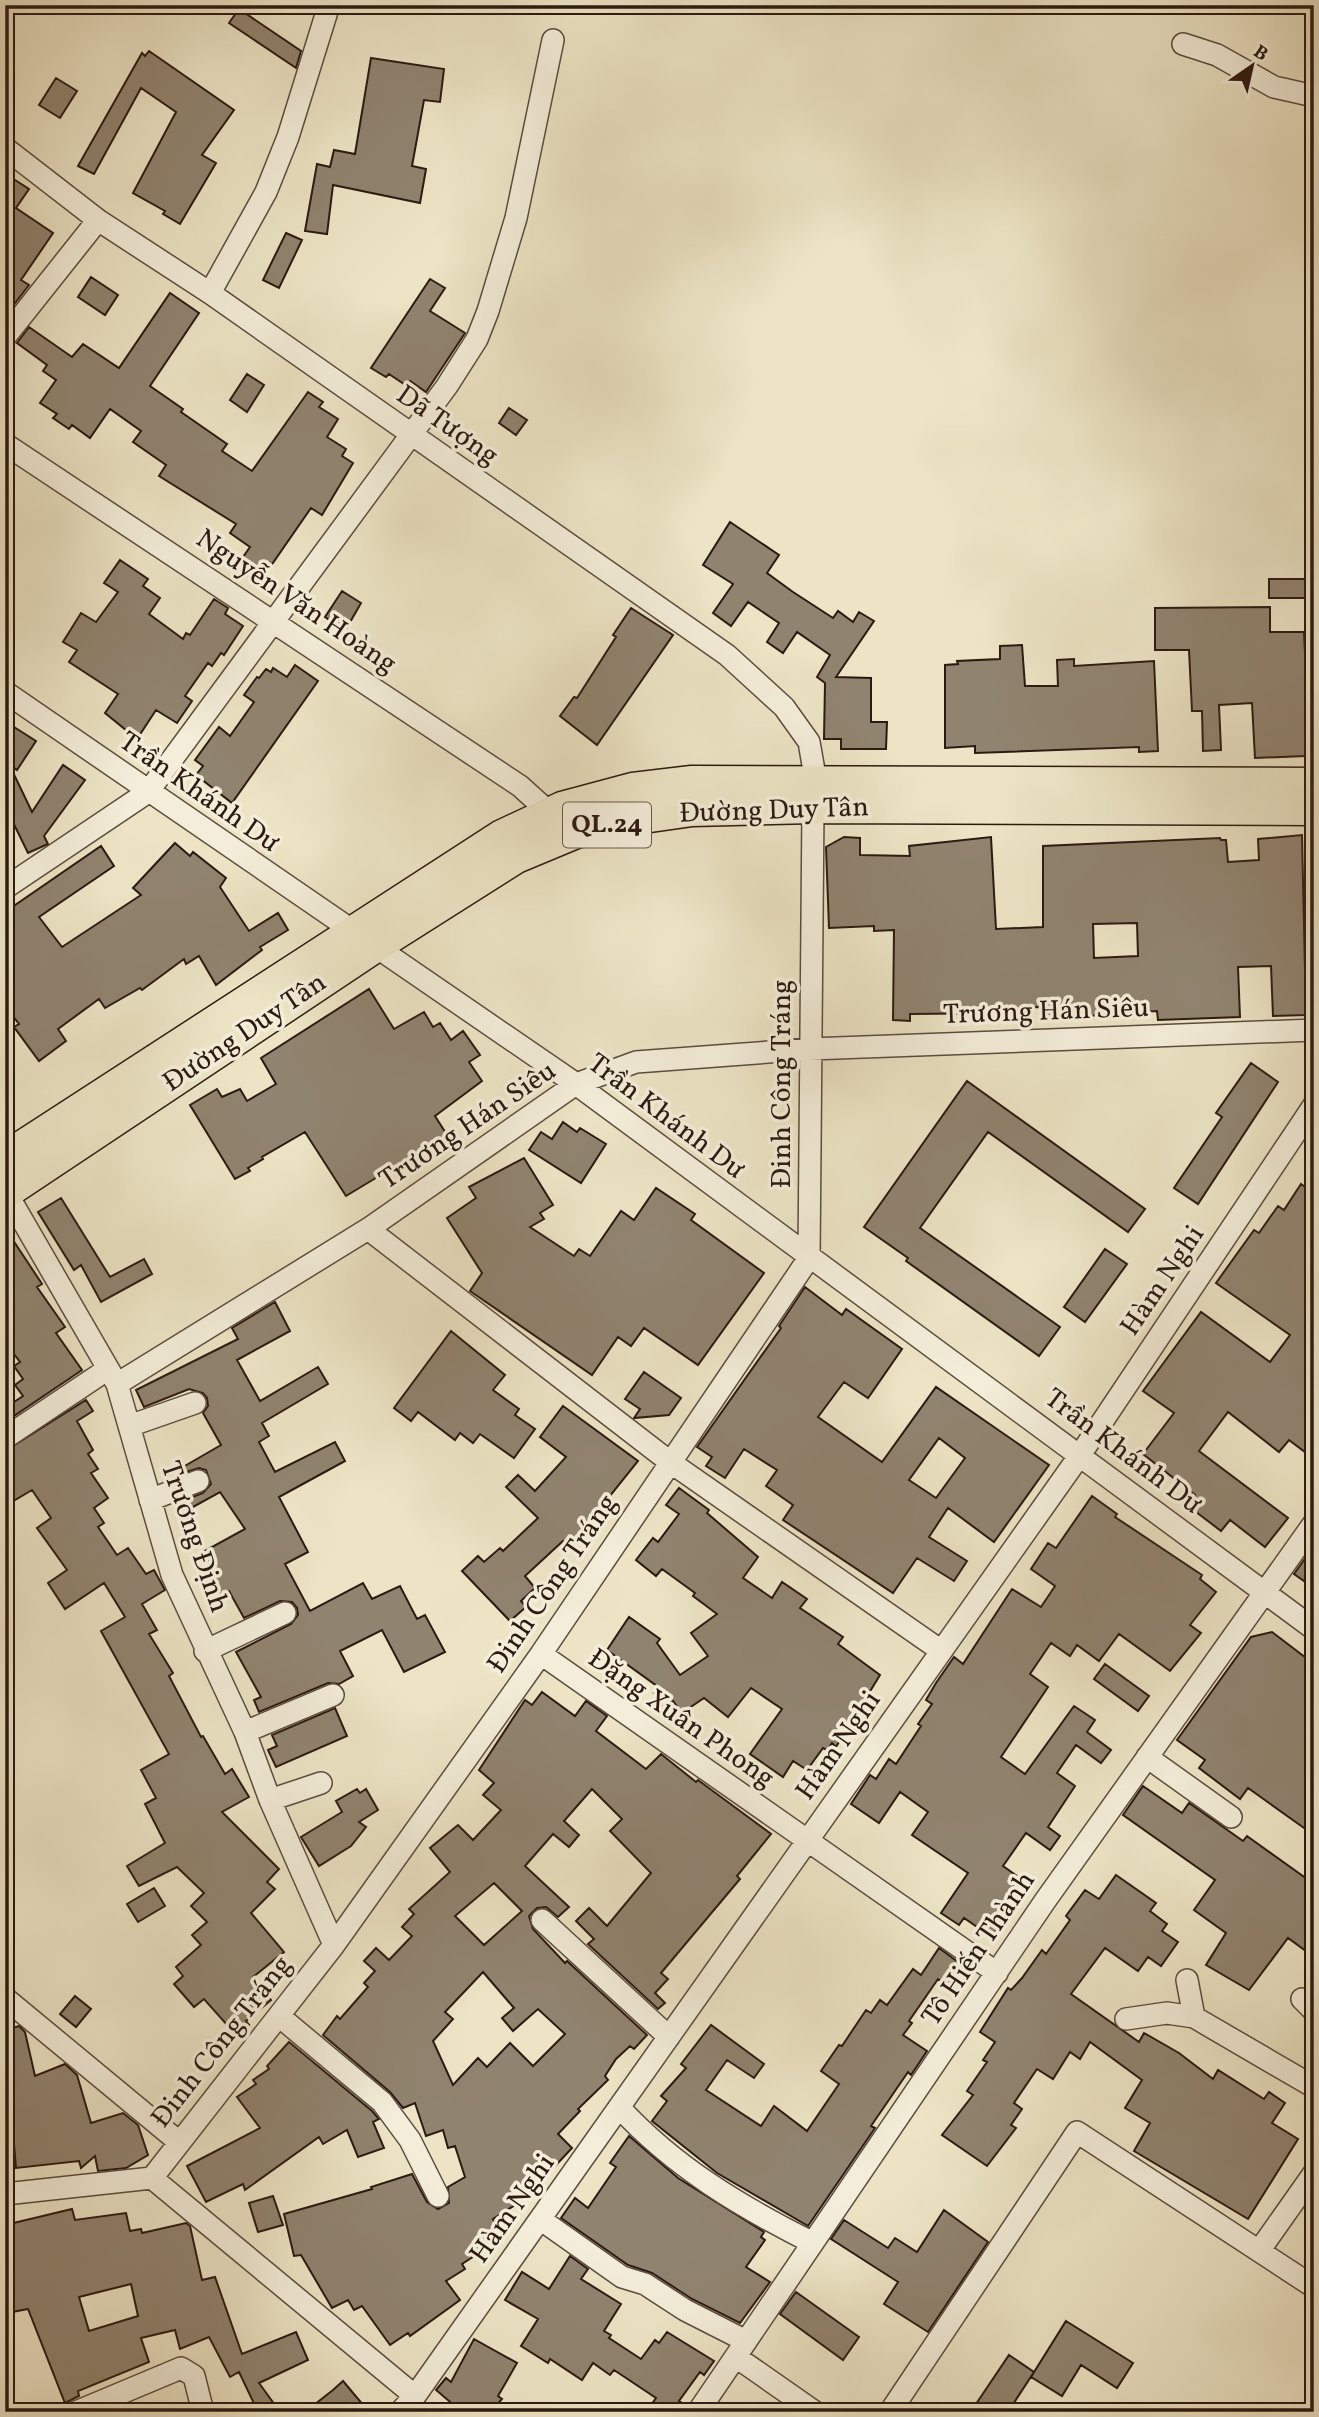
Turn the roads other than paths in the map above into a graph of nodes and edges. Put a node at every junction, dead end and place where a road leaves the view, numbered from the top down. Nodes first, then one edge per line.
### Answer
1 (329, 5) edge
2 (553, 40) dead end
3 (1183, 44) dead end
4 (1314, 96) edge
5 (5, 148) edge
6 (98, 220) junction
7 (210, 293) junction
8 (5, 337) edge
9 (410, 435) junction
10 (5, 444) edge
11 (273, 621) junction
12 (5, 692) edge
13 (1314, 784) edge
14 (148, 792) junction
15 (814, 795) junction
16 (1314, 809) edge
17 (551, 814) junction
18 (5, 888) edge
19 (362, 939) junction
20 (1314, 1030) edge
21 (810, 1049) junction
22 (576, 1084) junction
23 (1314, 1105) edge
24 (5, 1158) edge
25 (5, 1192) edge
26 (368, 1229) junction
27 (809, 1258) junction
28 (113, 1377) junction
29 (195, 1403) dead end
30 (130, 1426) junction
31 (5, 1438) edge
32 (1080, 1455) junction
33 (670, 1462) junction
34 (198, 1481) dead end
35 (150, 1500) junction
36 (1314, 1523) edge
37 (1264, 1592) junction
38 (285, 1613) dead end
39 (1314, 1629) edge
40 (940, 1650) junction
41 (205, 1651) junction
42 (541, 1654) junction
43 (333, 1695) dead end
44 (245, 1732) junction
45 (1147, 1757) junction
46 (321, 1783) dead end
47 (270, 1800) junction
48 (1231, 1816) dead end
49 (807, 1842) junction
50 (542, 1920) dead end
51 (334, 1945) junction
52 (997, 1973) junction
53 (1187, 1980) dead end
54 (5, 1998) edge
55 (279, 2016) junction
56 (1194, 2017) junction
57 (1126, 2019) dead end
58 (669, 2037) junction
59 (1314, 2087) edge
60 (619, 2107) junction
61 (179, 2142) junction
62 (1314, 2173) edge
63 (152, 2178) junction
64 (5, 2194) edge
65 (438, 2196) dead end
66 (540, 2219) junction
67 (813, 2243) junction
68 (1259, 2251) junction
69 (1314, 2287) edge
70 (741, 2349) junction
71 (407, 2404) edge
72 (76, 2412) edge
73 (203, 2412) edge
74 (698, 2412) edge
75 (815, 2412) edge
76 (890, 2412) edge

1 - 7 street
2 - 9 street
3 - 4 street
5 - 6 street, Dã Tượng
6 - 7 street, Dã Tượng
6 - 8 street
7 - 9 street, Dã Tượng
9 - 11 street
9 - 15 street, Dã Tượng
10 - 11 street, Nguyễn Văn Hoàng
11 - 14 street
11 - 17 street, Nguyễn Văn Hoàng
12 - 14 street, Trần Khánh Dư
13 - 15 main road, Đường Duy Tân / QL.24
14 - 18 street
14 - 19 street, Trần Khánh Dư
15 - 16 main road, Đường Duy Tân / QL.24
15 - 17 main road, Đường Duy Tân / QL.24
15 - 19 main road, Đường Duy Tân / QL.24
15 - 21 street, Đinh Công Tráng
17 - 19 main road, Đường Duy Tân / QL.24
19 - 22 street, Trần Khánh Dư
19 - 24 main road, Đường Duy Tân / QL.24
19 - 25 main road, Đường Duy Tân / QL.24
20 - 21 street, Trương Hán Siêu
21 - 22 street, Trương Hán Siêu
21 - 27 street, Đinh Công Tráng
22 - 26 street, Trương Hán Siêu
22 - 27 street, Trần Khánh Dư
23 - 32 street, Hàm Nghi
25 - 28 street, Trương Định
26 - 28 street, Trương Hán Siêu
26 - 33 street
27 - 32 street, Trần Khánh Dư
27 - 33 street, Đinh Công Tráng
28 - 30 street, Trương Định
28 - 31 street, Trương Hán Siêu
29 - 30 street
30 - 35 street, Trương Định
32 - 37 street, Trần Khánh Dư
32 - 40 street, Hàm Nghi
33 - 40 street
33 - 42 street, Đinh Công Tráng
34 - 35 street
35 - 41 street, Trương Định
36 - 37 street, Tô Hiến Thành
37 - 39 street, Trần Khánh Dư
37 - 45 street, Tô Hiến Thành
38 - 41 street
40 - 49 street, Hàm Nghi
41 - 44 street, Trương Định
42 - 49 street, Đặng Xuân Phong
42 - 51 street, Đinh Công Tráng
43 - 44 street
44 - 47 street, Trương Định
45 - 48 street
45 - 52 street, Tô Hiến Thành
46 - 47 street
47 - 51 street, Trương Định
49 - 52 street, Đặng Xuân Phong
49 - 58 street, Hàm Nghi
50 - 58 street
51 - 55 street, Đinh Công Tráng
52 - 67 street, Tô Hiến Thành
53 - 56 street
54 - 61 street
55 - 61 street, Đinh Công Tráng
55 - 65 street
56 - 57 street
56 - 59 street
58 - 60 street, Hàm Nghi
60 - 66 street, Hàm Nghi
60 - 67 street
61 - 63 street, Đinh Công Tráng
62 - 68 street
63 - 64 street
63 - 71 street
66 - 70 street
66 - 71 street, Hàm Nghi
67 - 70 street, Tô Hiến Thành
68 - 69 street
68 - 76 street
70 - 74 street, Tô Hiến Thành
70 - 75 street
72 - 73 street

